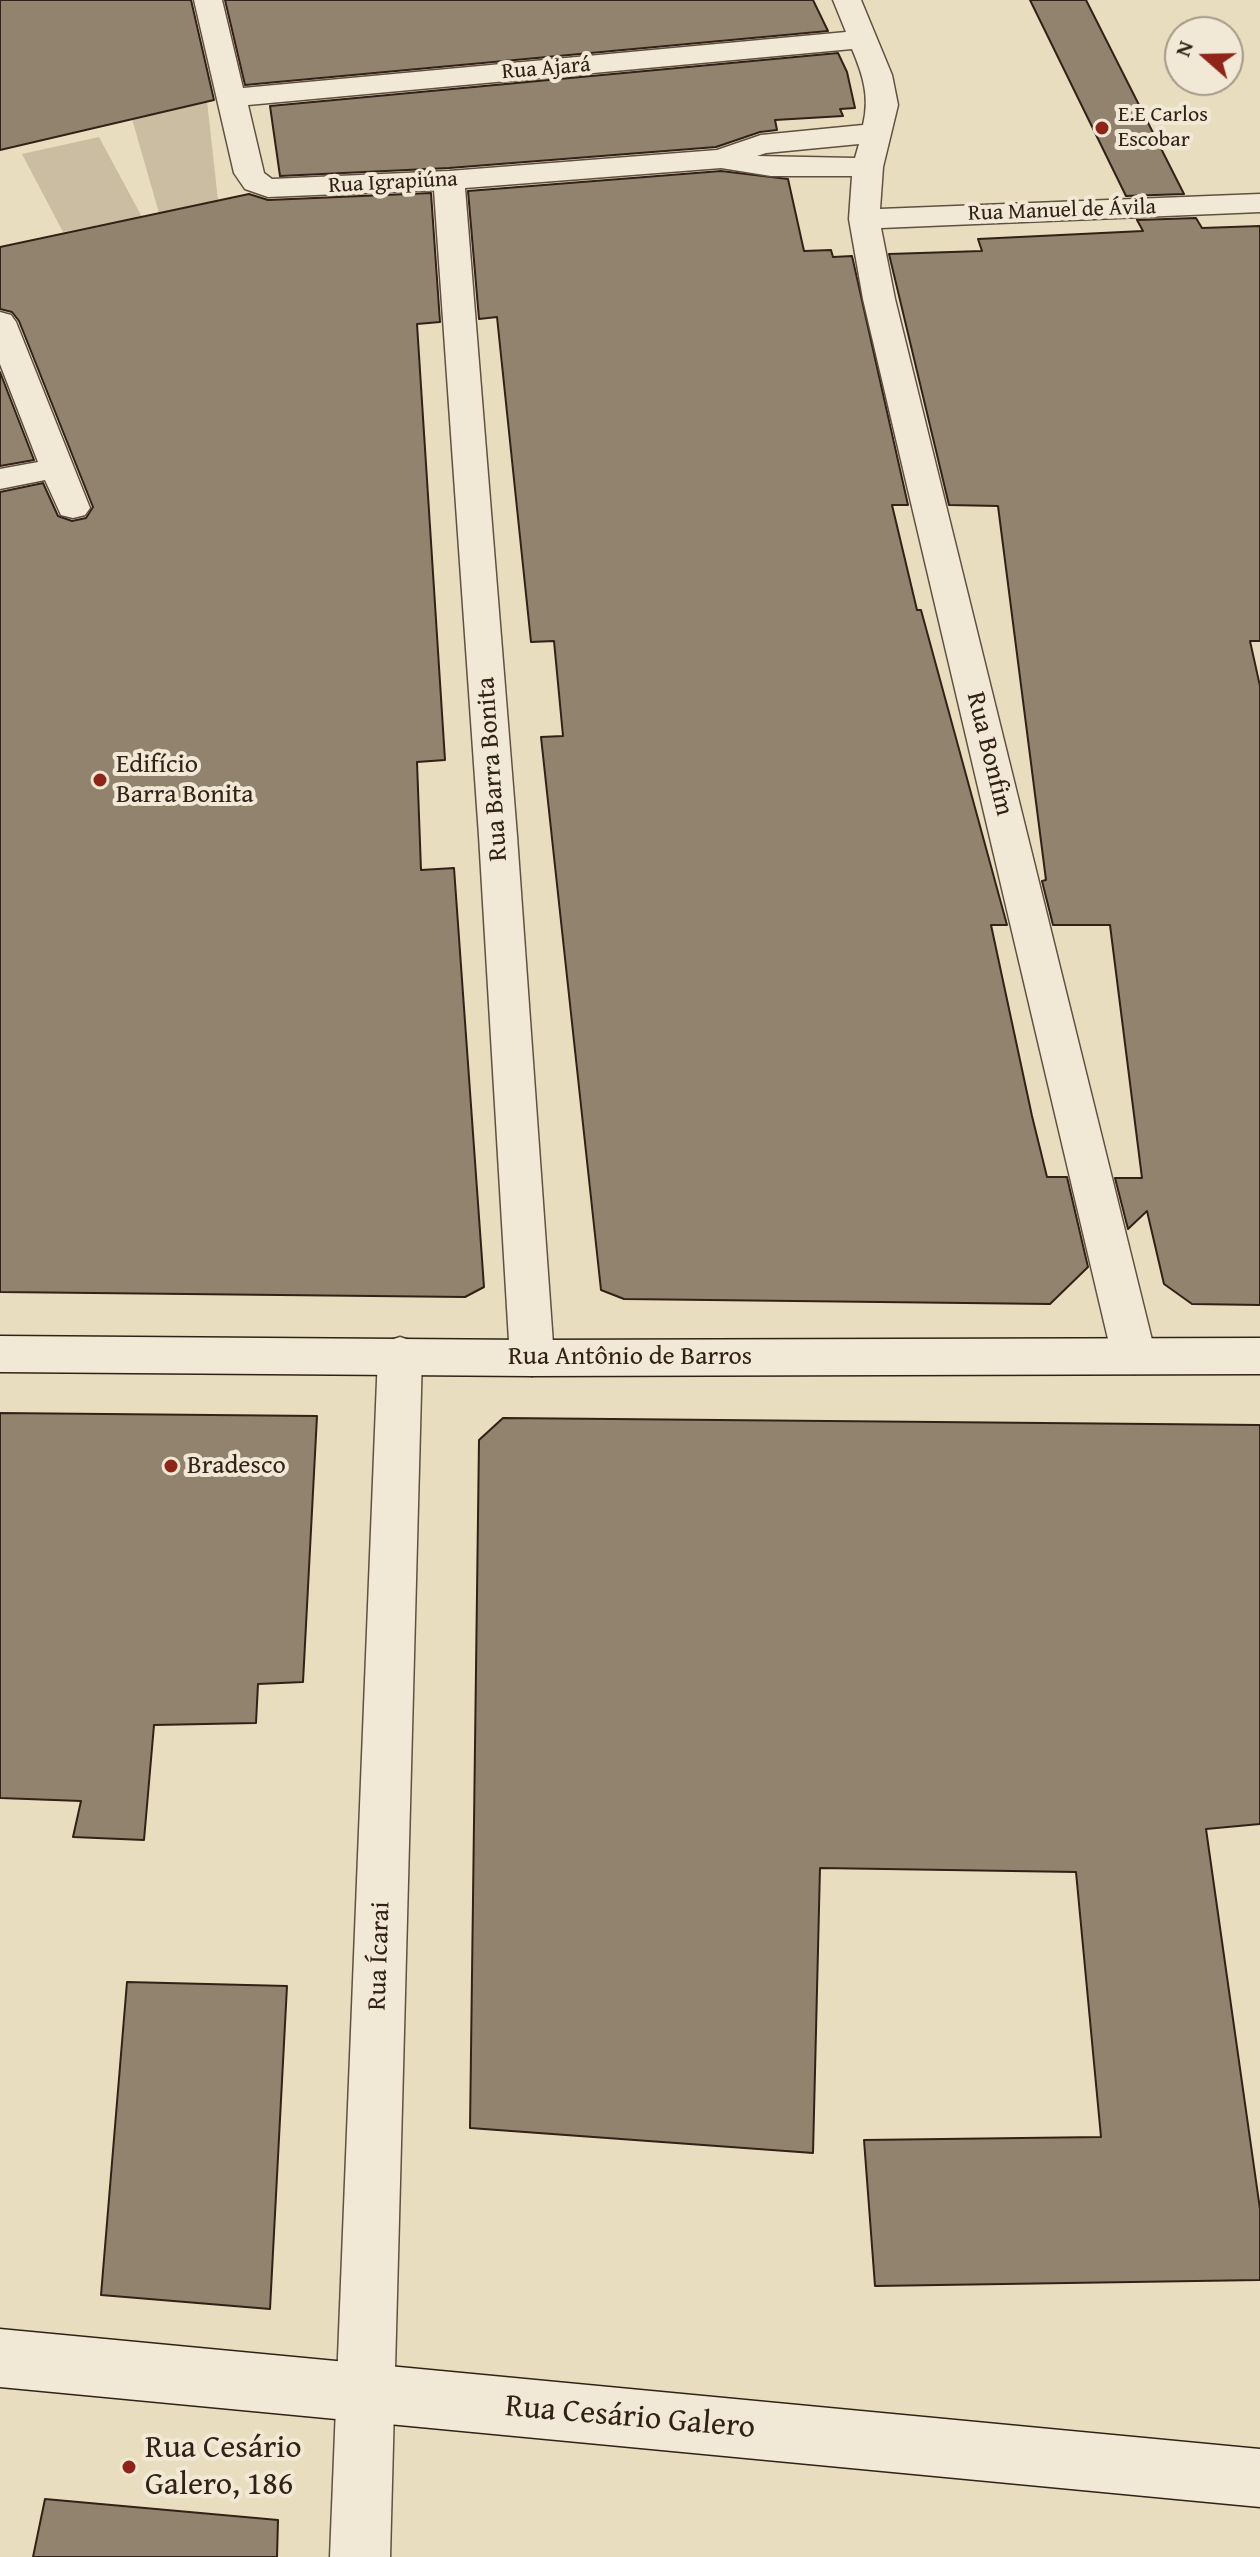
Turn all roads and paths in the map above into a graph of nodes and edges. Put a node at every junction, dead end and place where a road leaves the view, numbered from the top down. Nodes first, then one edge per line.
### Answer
1 (208, 0) edge
2 (847, 0) edge
3 (862, 39) junction
4 (230, 98) junction
5 (872, 150) junction
6 (449, 180) junction
7 (1260, 203) edge
8 (864, 219) junction
9 (1, 326) edge
10 (57, 468) junction
11 (0, 479) edge
12 (73, 508) dead end
13 (0, 1354) edge
14 (400, 1355) junction
15 (1134, 1356) junction
16 (1260, 1356) edge
17 (532, 1358) junction
18 (0, 2358) edge
19 (366, 2393) junction
20 (1260, 2478) edge
21 (360, 2557) edge

1 - 4 street, Rua Igrapiúna
2 - 3 street, Rua Bonfim
3 - 4 street, Rua Ajará
3 - 5 street, Rua Bonfim
4 - 6 street, Rua Igrapiúna
5 - 6 street, Rua Igrapiúna
5 - 8 street, Rua Bonfim
6 - 17 street, Rua Barra Bonita
7 - 8 street, Rua Manuel de Ávila
8 - 15 street, Rua Bonfim
9 - 10 street
10 - 11 street
10 - 12 street
13 - 14 street, Rua Antônio de Barros
14 - 17 street, Rua Antônio de Barros
14 - 19 street, Rua Ícarai
15 - 16 street, Rua Antônio de Barros
15 - 17 street, Rua Antônio de Barros
18 - 19 street, Rua Cesário Galero
19 - 20 street, Rua Cesário Galero
19 - 21 street, Rua Ícarai

